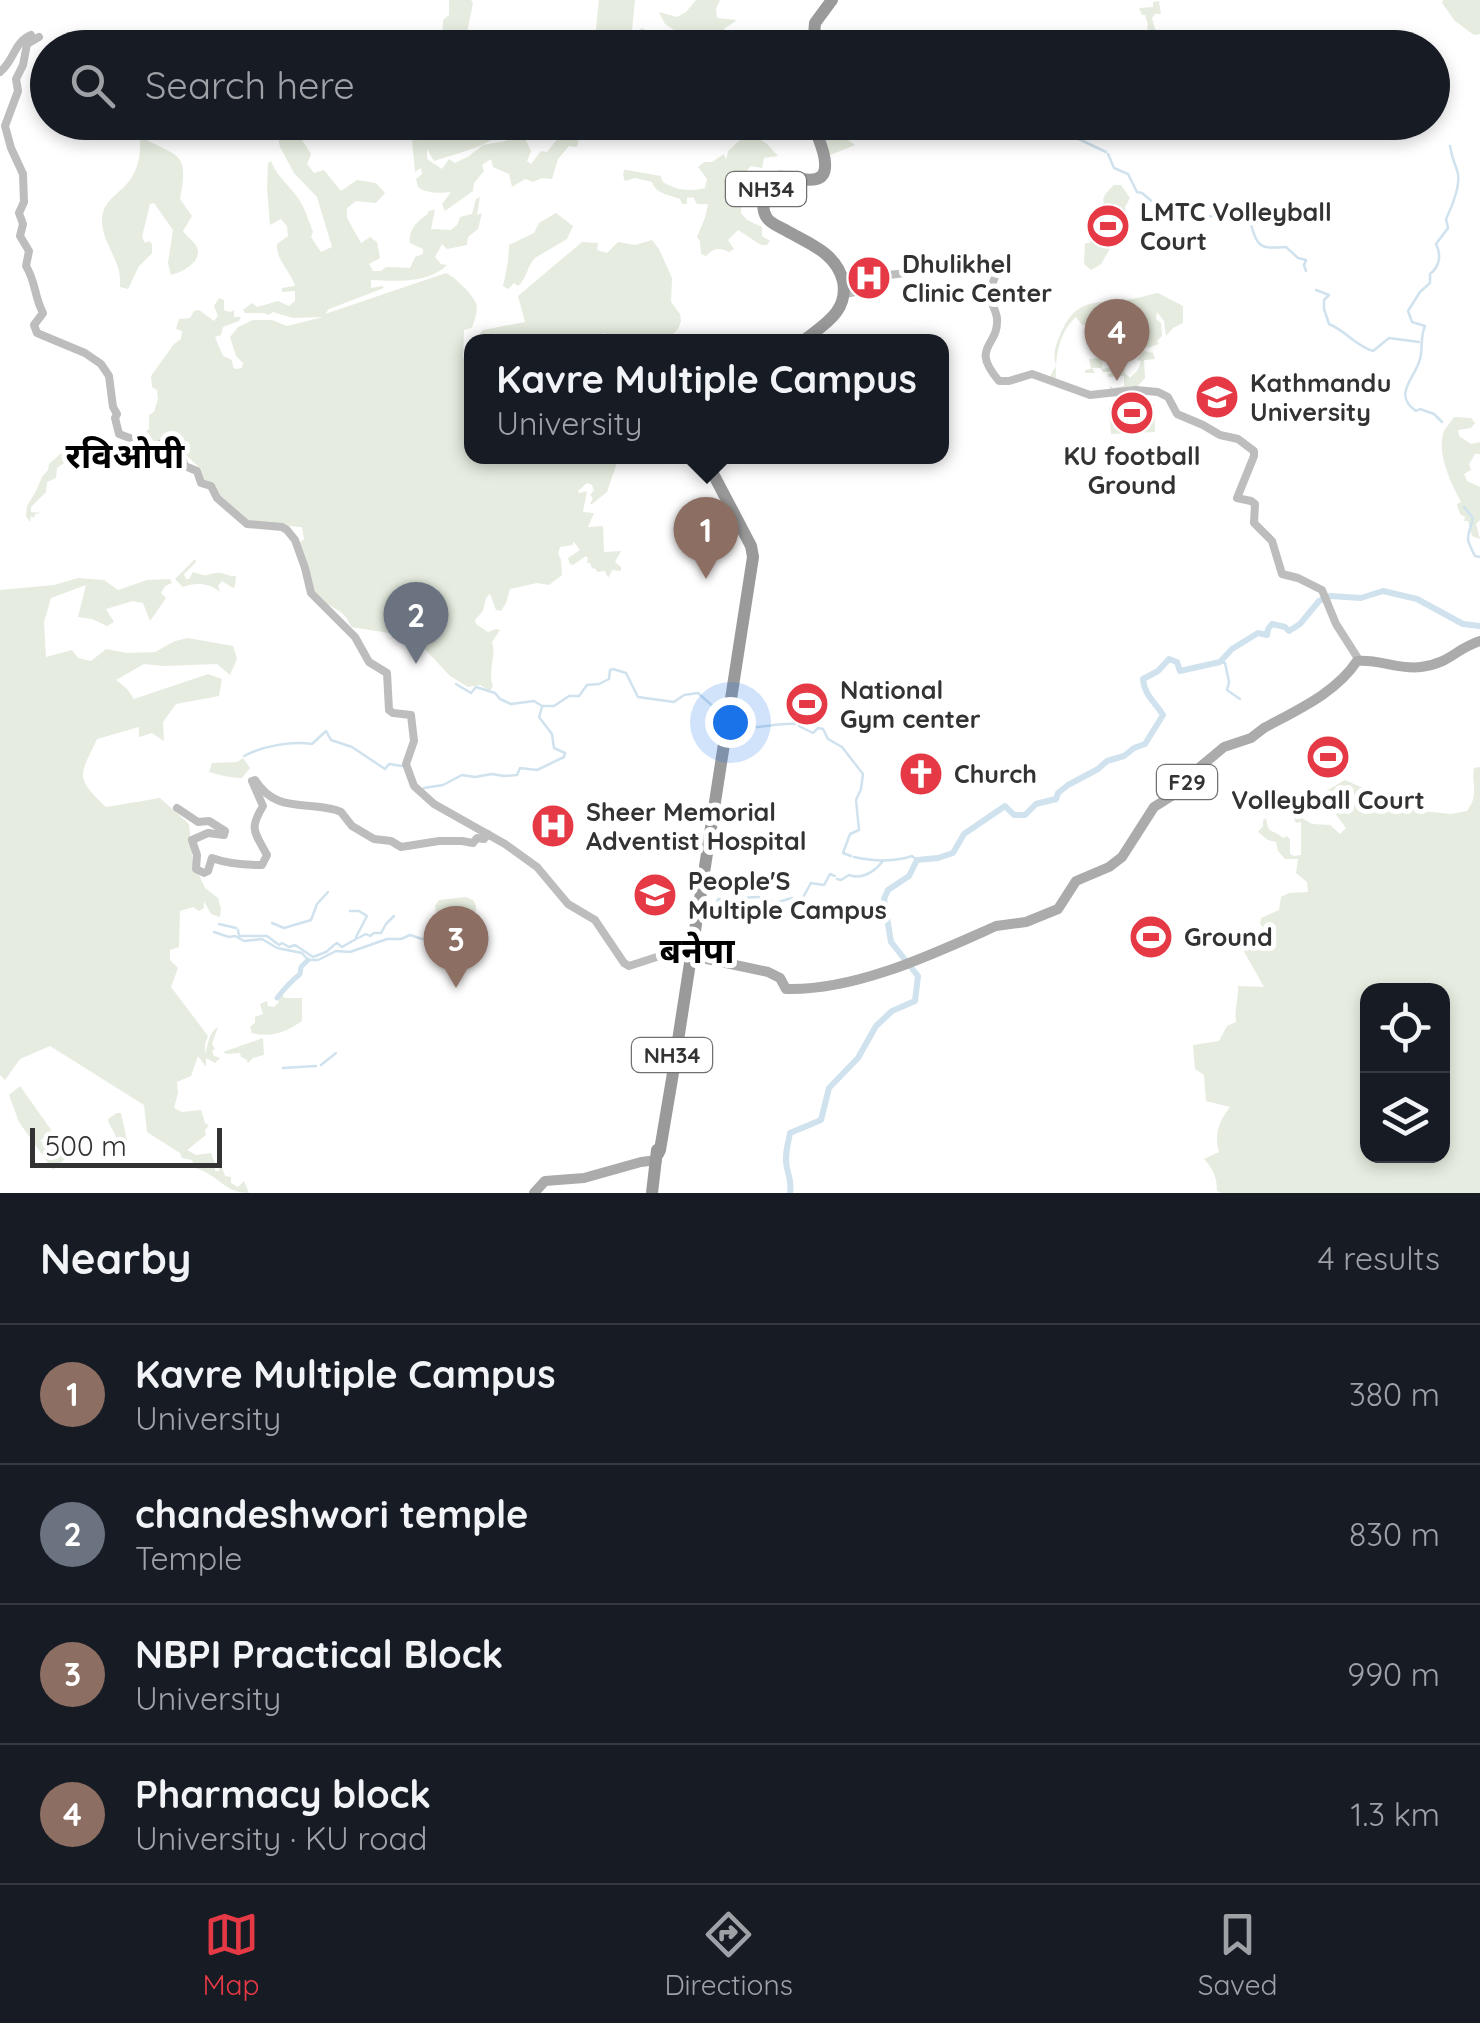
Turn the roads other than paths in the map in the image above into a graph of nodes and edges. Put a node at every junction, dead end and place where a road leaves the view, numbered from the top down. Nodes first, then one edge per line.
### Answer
1 (832, 0) edge
2 (814, 30) edge
3 (30, 37) edge
4 (30, 42) edge
5 (0, 72) edge
6 (818, 140) edge
7 (845, 294) junction
8 (812, 334) edge
9 (709, 464) edge
10 (1480, 641) edge
11 (1359, 660) junction
12 (177, 808) dead end
13 (488, 834) junction
14 (689, 955) junction
15 (658, 1157) junction
16 (534, 1193) edge
17 (652, 1193) edge

1 - 2 highway
3 - 5 street
4 - 13 street
6 - 7 highway, NH34
7 - 8 highway
7 - 11 street
9 - 14 highway, NH34
10 - 11 main road
11 - 14 main road, F29
12 - 13 street
13 - 14 street
14 - 15 highway, NH34
15 - 16 main road
15 - 17 highway, NH34

